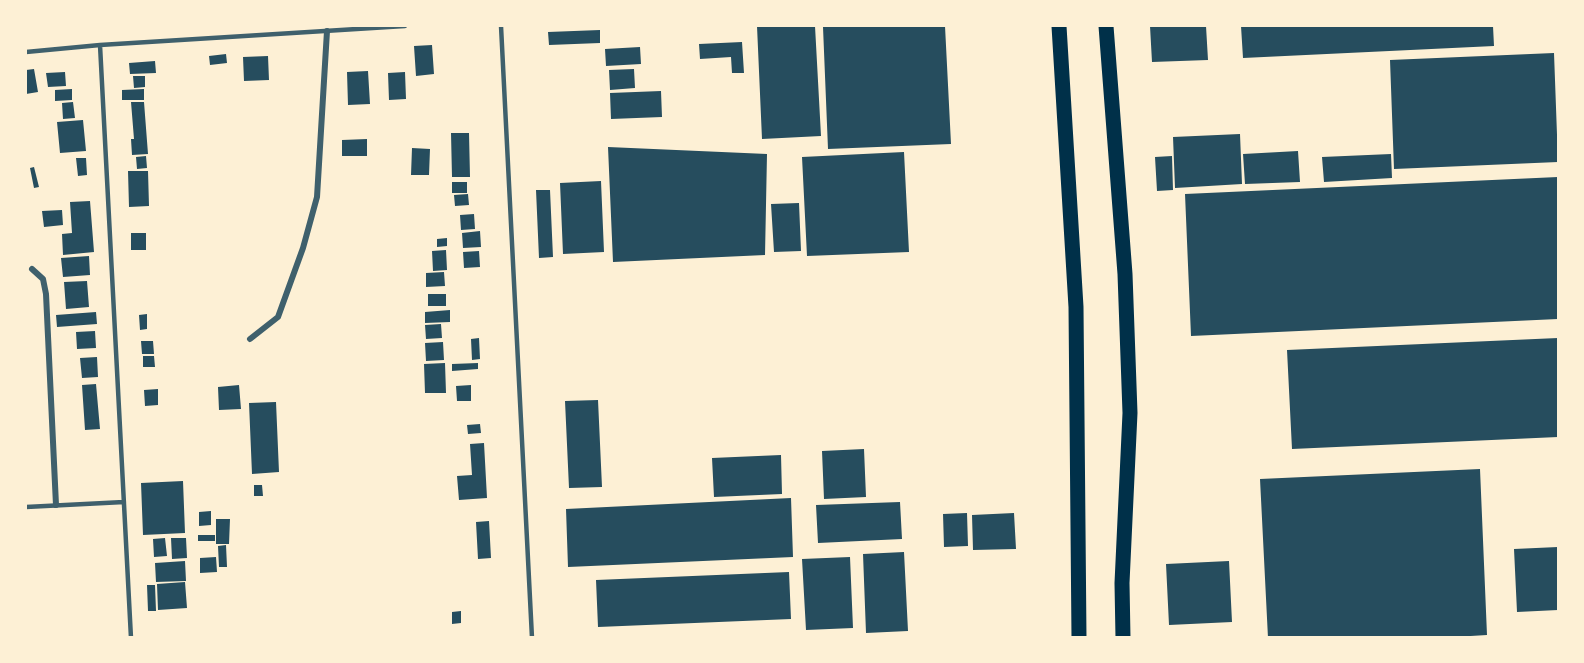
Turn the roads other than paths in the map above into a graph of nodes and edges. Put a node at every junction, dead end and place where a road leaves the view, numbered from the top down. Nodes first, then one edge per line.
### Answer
1 (405, 26) edge
2 (501, 26) edge
3 (1059, 26) edge
4 (1106, 26) edge
5 (327, 31) junction
6 (100, 45) junction
7 (26, 52) edge
8 (32, 269) dead end
9 (250, 339) dead end
10 (124, 502) junction
11 (56, 505) junction
12 (26, 507) edge
13 (131, 638) edge
14 (532, 638) edge
15 (1079, 638) edge
16 (1123, 638) edge

1 - 5 lane
2 - 14 lane
3 - 15 main road
4 - 16 main road
5 - 6 lane
5 - 9 street
6 - 7 lane
6 - 10 lane
8 - 11 street
10 - 11 lane
10 - 13 lane
11 - 12 lane

